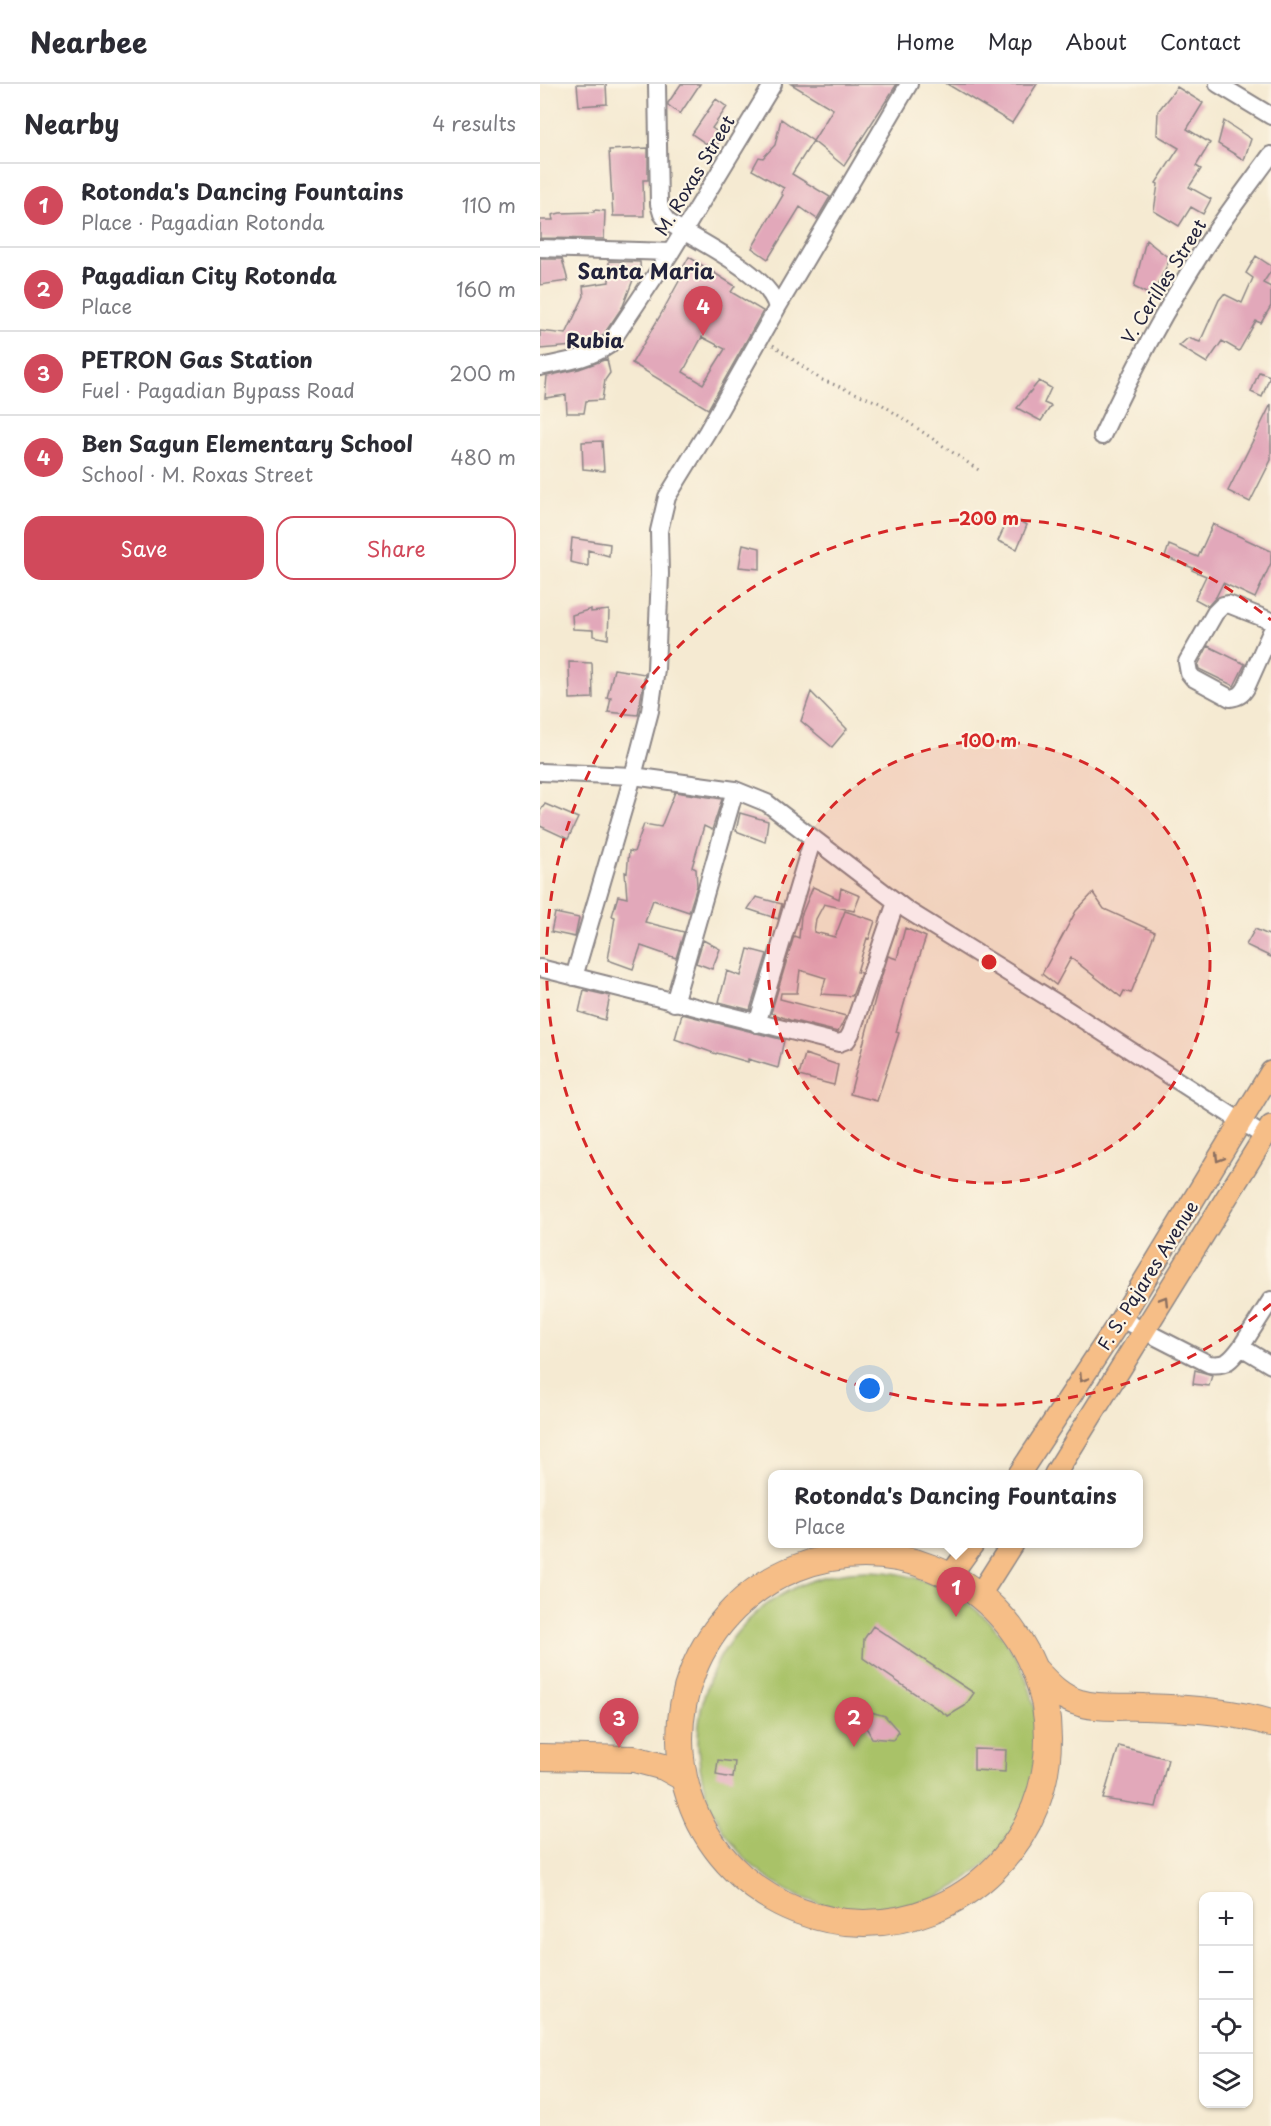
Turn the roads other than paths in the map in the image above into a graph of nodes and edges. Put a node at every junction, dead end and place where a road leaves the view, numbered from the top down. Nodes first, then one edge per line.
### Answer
1 (657, 84) edge
2 (773, 84) edge
3 (909, 84) edge
4 (1218, 84) edge
5 (1271, 116) edge
6 (1271, 154) edge
7 (683, 231) junction
8 (540, 248) edge
9 (671, 252) junction
10 (777, 308) junction
11 (540, 367) edge
12 (1102, 436) dead end
13 (1271, 621) edge
14 (1271, 632) edge
15 (540, 772) edge
16 (633, 776) junction
17 (735, 790) junction
18 (813, 838) junction
19 (896, 902) junction
20 (540, 968) edge
21 (574, 977) junction
22 (674, 1002) junction
23 (757, 1024) junction
24 (1271, 1072) edge
25 (1240, 1122) junction
26 (1268, 1131) edge
27 (1271, 1300) edge
28 (1121, 1319) junction
29 (1144, 1332) junction
30 (1241, 1347) junction
31 (1271, 1365) edge
32 (1022, 1470) edge
33 (1058, 1470) edge
34 (970, 1548) edge
35 (1009, 1548) edge
36 (950, 1576) junction
37 (979, 1596) junction
38 (1034, 1668) junction
39 (1097, 1706) junction
40 (1271, 1723) edge
41 (680, 1726) junction
42 (1048, 1741) junction
43 (540, 1757) edge
44 (634, 1759) junction
45 (684, 1778) junction

1 - 7 street
2 - 7 street, M. Roxas Street
3 - 10 street
4 - 5 street
6 - 12 street, V. Cerilles Street
7 - 9 street, M. Roxas Street
7 - 10 street
8 - 9 street
9 - 11 street, M. Roxas Street
10 - 16 street
13 - 14 street
15 - 16 street
16 - 17 street
16 - 21 street
17 - 18 street
17 - 22 street
18 - 19 street
18 - 23 street
19 - 23 street
19 - 25 street
20 - 21 street
21 - 22 street
22 - 23 street
24 - 25 main road, F. S. Pajares Avenue
25 - 26 street
25 -> 28 main road, F. S. Pajares Avenue
29 -> 26 main road, F. S. Pajares Avenue
27 - 30 street
28 - 29 street
28 -> 32 main road, F. S. Pajares Avenue
29 - 30 street
29 - 33 main road, F. S. Pajares Avenue
30 - 31 street
34 - 36 main road
35 - 37 main road
36 - 37 highway
36 - 41 highway
37 - 38 highway
38 - 39 highway
38 - 42 highway
39 - 40 highway
39 - 42 highway
41 - 44 highway
41 - 45 highway
42 - 45 highway
43 - 44 highway
44 - 45 highway

